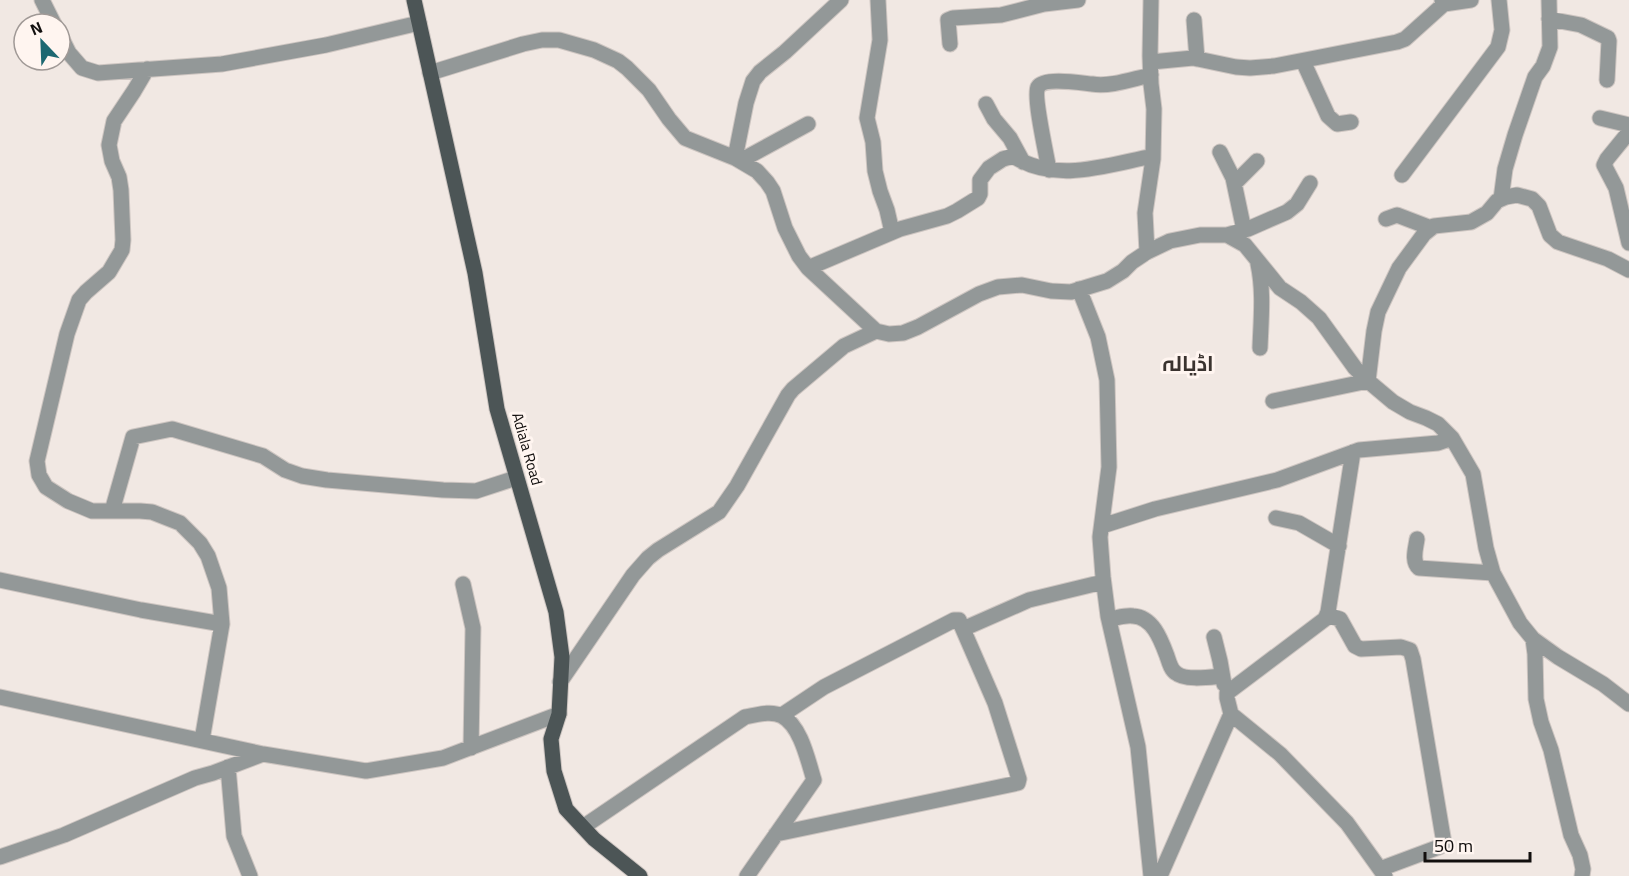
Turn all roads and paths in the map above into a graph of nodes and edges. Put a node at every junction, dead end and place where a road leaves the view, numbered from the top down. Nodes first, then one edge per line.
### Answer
1 (414, 0) edge
2 (841, 0) edge
3 (878, 0) edge
4 (1078, 0) edge
5 (1151, 0) edge
6 (1471, 0) edge
7 (1499, 0) edge
8 (1549, 0) edge
9 (1059, 1) edge
10 (1443, 2) edge
11 (1549, 19) junction
12 (1194, 20) dead end
13 (418, 24) junction
14 (950, 44) dead end
15 (72, 56) edge
16 (1197, 59) junction
17 (1302, 60) junction
18 (1151, 68) junction
19 (147, 69) junction
20 (430, 73) junction
21 (1607, 80) dead end
22 (986, 104) dead end
23 (1600, 118) dead end
24 (1351, 122) dead end
25 (808, 124) dead end
26 (1629, 125) edge
27 (1629, 132) edge
28 (1220, 153) dead end
29 (1153, 156) junction
30 (738, 160) junction
31 (1257, 161) dead end
32 (1023, 162) junction
33 (1049, 170) junction
34 (1402, 175) dead end
35 (1235, 183) junction
36 (1310, 183) dead end
37 (1501, 199) junction
38 (1386, 219) dead end
39 (1431, 228) junction
40 (1244, 230) junction
41 (892, 232) junction
42 (1227, 235) junction
43 (1629, 243) edge
44 (1147, 252) junction
45 (1258, 261) junction
46 (808, 268) junction
47 (1629, 270) edge
48 (1079, 289) junction
49 (876, 331) junction
50 (1260, 348) dead end
51 (1368, 381) junction
52 (1273, 401) dead end
53 (1452, 438) junction
54 (1353, 452) junction
55 (516, 478) junction
56 (112, 511) junction
57 (1276, 518) dead end
58 (1102, 526) junction
59 (1417, 539) dead end
60 (1339, 546) junction
61 (1493, 573) junction
62 (0, 580) edge
63 (1103, 582) junction
64 (463, 584) dead end
65 (1327, 615) junction
66 (1109, 619) junction
67 (222, 624) junction
68 (963, 629) junction
69 (1214, 637) dead end
70 (1533, 639) junction
71 (1222, 676) junction
72 (560, 682) junction
73 (1227, 693) junction
74 (0, 697) edge
75 (1629, 705) edge
76 (559, 714) junction
77 (1231, 714) junction
78 (782, 715) junction
79 (202, 740) junction
80 (471, 748) junction
81 (263, 754) junction
82 (228, 768) junction
83 (583, 827) junction
84 (776, 834) junction
85 (0, 857) edge
86 (1382, 873) edge
87 (250, 876) edge
88 (640, 876) edge
89 (747, 876) edge
90 (1151, 876) edge
91 (1160, 876) edge
92 (1582, 876) edge

1 - 13 main road, Adiala Road
2 - 30 street
3 - 41 street
4 - 9 street
5 - 18 street
6 - 10 street
7 - 34 street
8 - 11 street
9 - 14 street
10 - 17 street
11 - 21 street
11 - 37 street
12 - 16 street
13 - 19 street
13 - 20 main road, Adiala Road
15 - 19 street
16 - 17 street
16 - 18 street
17 - 24 street
18 - 29 street
18 - 33 street
19 - 56 street
20 - 30 street
20 - 55 main road, Adiala Road
22 - 32 street
23 - 26 street
25 - 30 street
27 - 43 street
28 - 35 street
29 - 33 street
29 - 44 street
30 - 46 street
31 - 35 street
32 - 33 street
32 - 41 street
35 - 40 street
36 - 40 street
37 - 39 street
37 - 47 street
38 - 39 street
39 - 51 street
40 - 42 street
41 - 46 street
42 - 44 street
42 - 45 street
44 - 48 street
45 - 50 street
45 - 51 street
46 - 49 street
48 - 49 street
48 - 58 street
49 - 72 street
51 - 52 street
51 - 53 street
53 - 54 street
53 - 61 street
54 - 58 street
54 - 60 street
55 - 56 street
55 - 72 main road, Adiala Road
56 - 67 street
57 - 60 street
58 - 63 street
59 - 61 street
60 - 65 street
61 - 70 street
62 - 67 street
63 - 66 street
63 - 68 street
64 - 80 street
65 - 73 street
65 - 86 street
66 - 71 street
66 - 90 street
67 - 79 street
68 - 78 street
68 - 84 street
69 - 71 street
70 - 75 street
70 - 92 street
71 - 73 street
72 - 76 main road, Adiala Road
73 - 77 street
74 - 79 street
76 - 80 street
76 - 83 main road, Adiala Road
77 - 86 street
77 - 91 street
78 - 83 street
78 - 84 street
79 - 81 street
80 - 81 street
81 - 82 street
82 - 85 street
82 - 87 street
83 - 88 main road, Adiala Road
84 - 89 street

